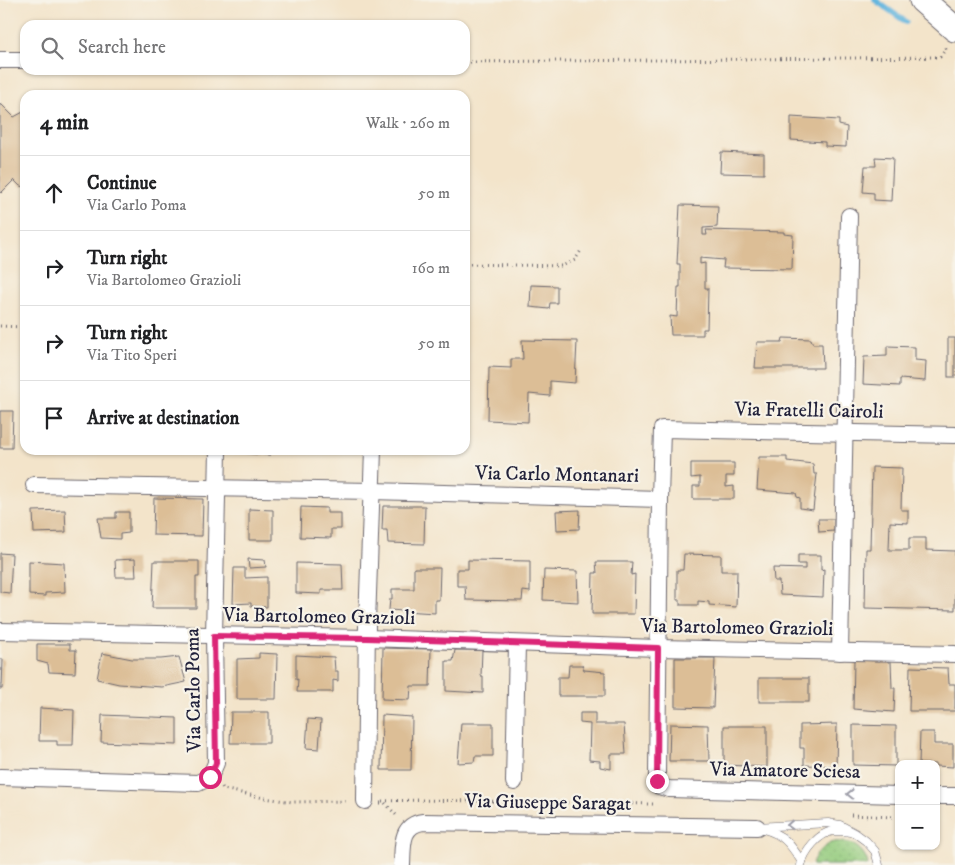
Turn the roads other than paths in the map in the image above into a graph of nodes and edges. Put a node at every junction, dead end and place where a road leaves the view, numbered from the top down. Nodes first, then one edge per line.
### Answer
1 (922, 0) edge
2 (955, 29) edge
3 (0, 60) edge
4 (20, 60) edge
5 (849, 216) dead end
6 (845, 433) junction
7 (955, 435) edge
8 (218, 455) edge
9 (373, 455) edge
10 (34, 485) dead end
11 (217, 489) junction
12 (372, 491) junction
13 (660, 499) junction
14 (0, 631) edge
15 (214, 636) junction
16 (367, 638) junction
17 (517, 644) junction
18 (658, 648) junction
19 (840, 652) junction
20 (955, 654) edge
21 (0, 777) edge
22 (514, 782) dead end
23 (895, 795) edge
24 (940, 796) edge
25 (955, 796) edge
26 (365, 801) road end
27 (757, 827) junction
28 (854, 833) junction
29 (802, 864) edge
30 (402, 865) edge
31 (879, 865) edge

1 - 2 main road
3 - 4 street
5 - 6 street
6 - 7 street, Via Fratelli Cairoli
6 - 13 street, Via Fratelli Cairoli
6 - 19 street
8 - 11 street, Via Carlo Poma
9 - 12 street
10 - 11 street, Via Carlo Montanari
11 - 12 street, Via Carlo Montanari
11 - 15 street, Via Carlo Poma
12 - 13 street, Via Carlo Montanari
12 - 16 street
13 - 18 street
14 - 15 street, Via Bartolomeo Grazioli
15 - 16 street, Via Bartolomeo Grazioli
15 - 21 street, Via Carlo Poma
16 - 17 street, Via Bartolomeo Grazioli
16 - 26 street
17 - 18 street, Via Bartolomeo Grazioli
17 - 22 street
18 - 19 street, Via Bartolomeo Grazioli
23 -> 18 street, Via Amatore Sciesa
19 - 20 street, Via Bartolomeo Grazioli
24 - 25 street
28 -> 27 lane
27 - 29 lane
27 - 30 street, Via Giuseppe Saragat
28 - 29 lane
28 - 31 lane

